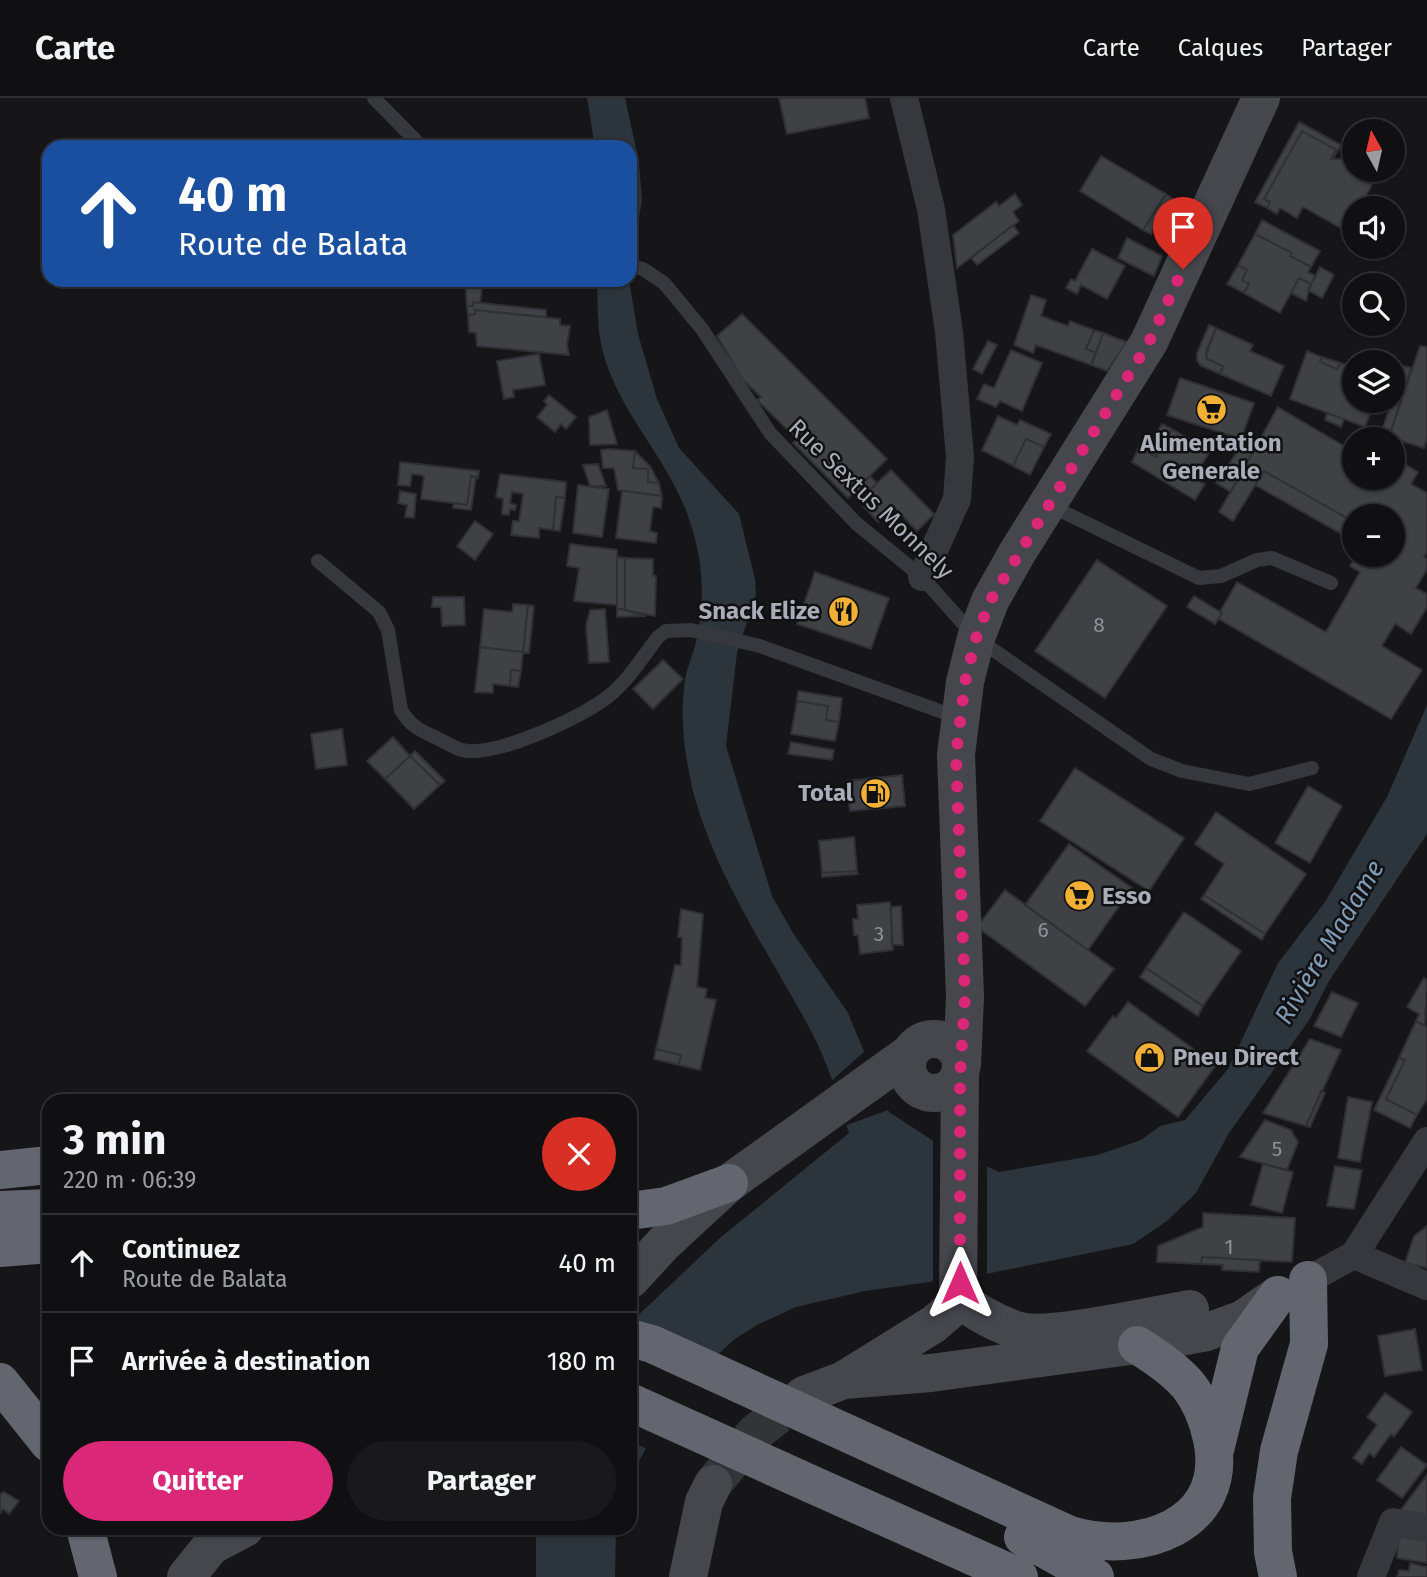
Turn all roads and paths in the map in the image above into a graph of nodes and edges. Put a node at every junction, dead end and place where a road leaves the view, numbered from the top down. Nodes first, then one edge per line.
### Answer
1 (374, 98) edge
2 (904, 98) edge
3 (1261, 98) edge
4 (415, 140) edge
5 (637, 269) edge
6 (1048, 505) junction
7 (318, 561) dead end
8 (922, 578) junction
9 (1331, 583) dead end
10 (976, 638) junction
11 (959, 718) junction
12 (1312, 768) dead end
13 (960, 934) junction
14 (916, 1047) junction
15 (961, 1070) junction
16 (1427, 1141) edge
17 (42, 1166) edge
18 (0, 1170) edge
19 (729, 1183) junction
20 (42, 1208) edge
21 (0, 1210) edge
22 (637, 1210) edge
23 (42, 1245) edge
24 (0, 1248) edge
25 (1354, 1255) junction
26 (637, 1272) edge
27 (1427, 1286) edge
28 (1293, 1288) junction
29 (959, 1291) junction
30 (637, 1340) edge
31 (1137, 1345) junction
32 (637, 1355) edge
33 (844, 1380) junction
34 (0, 1382) edge
35 (804, 1395) tunnel mouth
36 (637, 1405) edge
37 (637, 1419) edge
38 (42, 1434) edge
39 (844, 1444) junction
40 (1214, 1451) junction
41 (713, 1484) tunnel mouth
42 (811, 1484) junction
43 (1427, 1528) edge
44 (87, 1535) edge
45 (232, 1535) edge
46 (98, 1577) edge
47 (186, 1577) edge
48 (688, 1577) edge
49 (1019, 1577) edge
50 (1095, 1577) edge
51 (1278, 1577) edge
52 (1371, 1577) edge

1 - 4 lane
2 - 8 street
3 - 6 main road
5 - 8 lane, Rue Sextus Monnely
6 - 9 lane
6 - 10 main road
7 - 11 lane
8 - 10 lane, Rue Sextus Monnely
10 - 11 main road
10 - 12 lane, Rue Sextus Monnely
11 - 13 main road
13 - 14 main road
13 - 15 main road
14 - 15 main road
14 - 19 main road
15 - 29 main road
16 - 25 street
17 - 18 highway
19 - 22 highway
19 - 26 main road
20 - 21 highway
23 - 24 highway
25 - 27 street
25 - 28 street
28 - 29 main road
28 - 31 main road
28 - 40 highway
28 - 51 highway
29 - 33 main road
30 - 39 highway, bridge
31 - 33 main road
31 - 40 highway
32 - 39 highway
33 - 35 main road
34 - 38 highway
36 - 42 highway, bridge
37 - 42 highway, bridge
39 - 40 highway
39 - 50 highway
41 - 48 main road
42 - 49 highway
43 - 52 street
44 - 46 highway
45 - 47 main road

